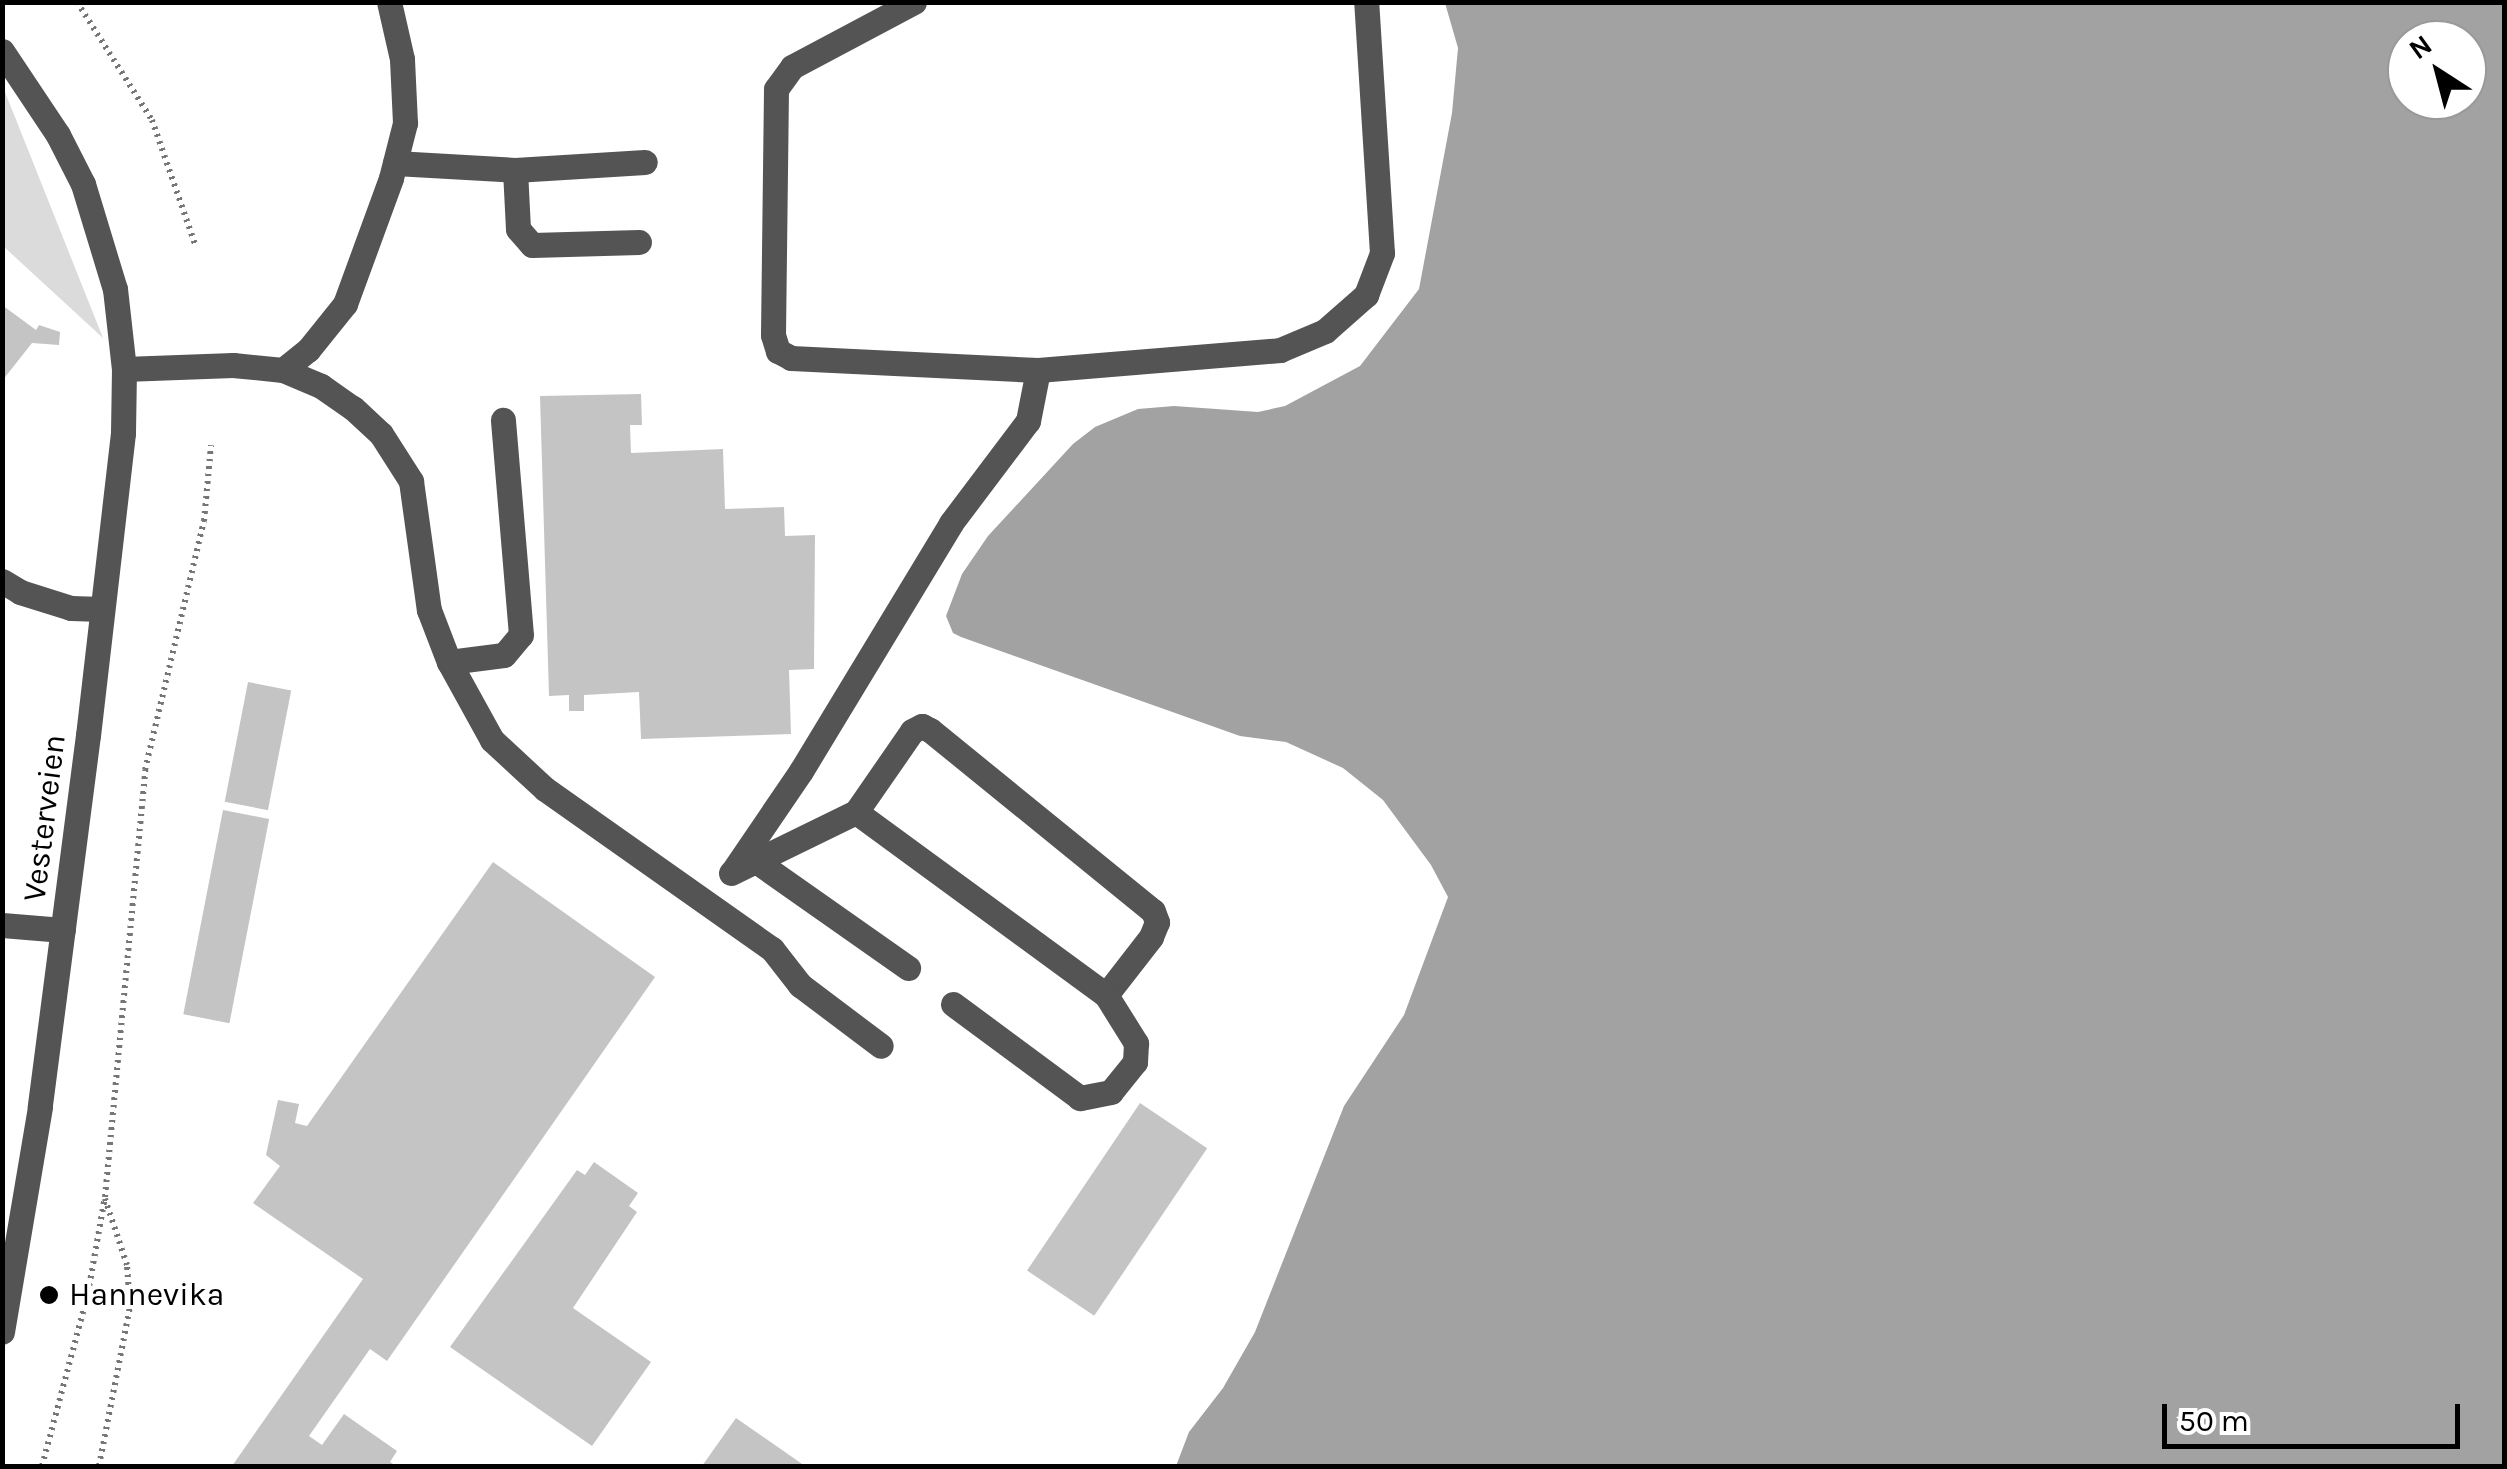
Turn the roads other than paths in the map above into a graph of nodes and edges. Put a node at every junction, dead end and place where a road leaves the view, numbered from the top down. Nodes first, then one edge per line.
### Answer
1 (389, 2) edge
2 (914, 2) edge
3 (1366, 2) edge
4 (2, 51) edge
5 (644, 162) dead end
6 (395, 163) junction
7 (515, 170) junction
8 (639, 242) dead end
9 (124, 369) junction
10 (283, 370) junction
11 (1038, 370) junction
12 (503, 420) dead end
13 (2, 580) edge
14 (101, 609) junction
15 (449, 662) junction
16 (856, 812) junction
17 (756, 862) junction
18 (732, 873) junction
19 (710, 904) junction
20 (2, 926) edge
21 (63, 930) junction
22 (908, 968) dead end
23 (1106, 994) junction
24 (954, 1004) dead end
25 (880, 1046) dead end
26 (2, 1332) edge

1 - 6 street
2 - 11 street
3 - 11 street
4 - 9 street, Vesterveien
5 - 7 street
6 - 7 street
6 - 10 street
7 - 8 street
9 - 10 street
9 - 14 street, Vesterveien
10 - 15 street
11 - 18 street
12 - 15 street
13 - 14 street
14 - 21 street, Vesterveien
15 - 19 street
16 - 17 street
16 - 23 street
16 - 23 street
17 - 18 street
17 - 22 street
18 - 19 street
19 - 25 street
20 - 21 street
21 - 26 street, Vesterveien
23 - 24 street

